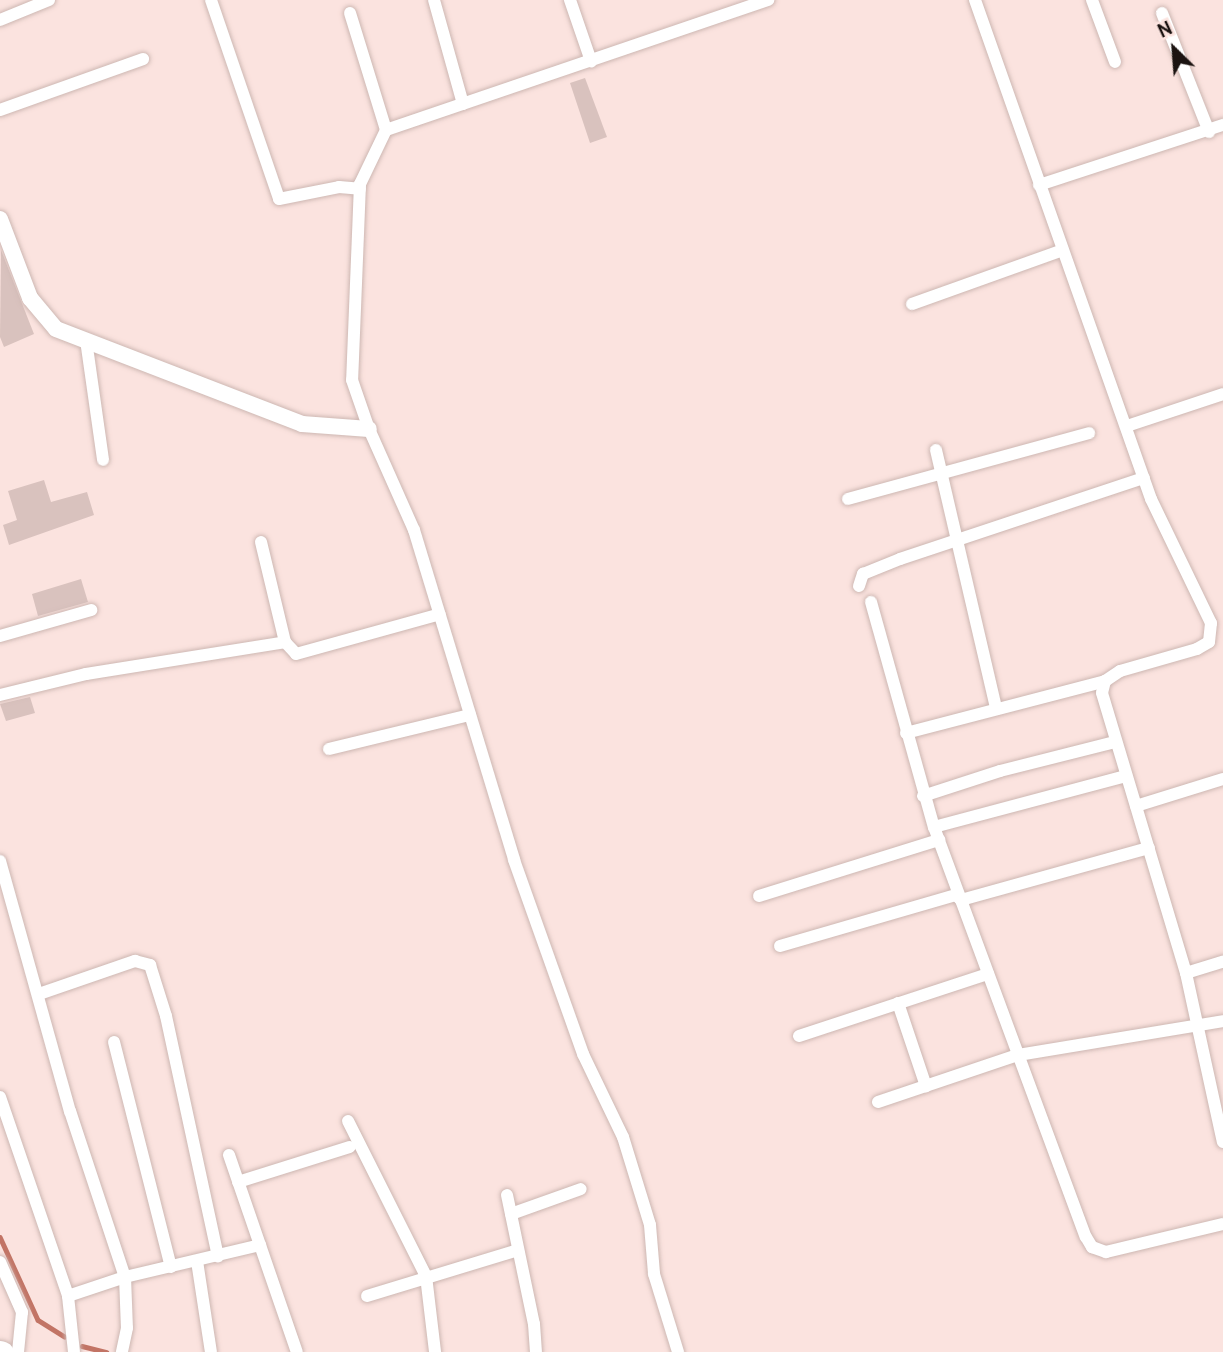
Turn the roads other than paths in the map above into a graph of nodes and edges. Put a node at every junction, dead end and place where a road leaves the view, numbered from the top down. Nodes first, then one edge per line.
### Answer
1 (49, 0) edge
2 (211, 0) edge
3 (434, 0) edge
4 (570, 0) edge
5 (768, 0) edge
6 (975, 0) edge
7 (1093, 0) edge
8 (350, 13) dead end
9 (1162, 13) dead end
10 (0, 20) edge
11 (143, 59) dead end
12 (591, 61) junction
13 (1115, 62) dead end
14 (463, 104) junction
15 (0, 110) edge
16 (1223, 125) edge
17 (386, 130) junction
18 (1209, 132) junction
19 (1039, 185) junction
20 (360, 189) junction
21 (0, 219) edge
22 (1063, 250) junction
23 (912, 304) dead end
24 (86, 340) junction
25 (1223, 394) edge
26 (1127, 426) junction
27 (369, 429) junction
28 (1089, 433) dead end
29 (936, 450) dead end
30 (103, 460) dead end
31 (941, 472) junction
32 (1144, 478) junction
33 (848, 499) dead end
34 (261, 542) dead end
35 (958, 542) junction
36 (859, 586) dead end
37 (871, 601) dead end
38 (91, 610) dead end
39 (440, 614) junction
40 (0, 636) edge
41 (285, 642) junction
42 (1105, 681) junction
43 (0, 695) edge
44 (996, 708) junction
45 (470, 715) junction
46 (906, 733) junction
47 (1115, 742) junction
48 (329, 749) dead end
49 (1126, 776) junction
50 (1223, 779) edge
51 (923, 796) junction
52 (1136, 806) junction
53 (934, 827) junction
54 (939, 840) junction
55 (1149, 848) junction
56 (0, 861) edge
57 (759, 896) dead end
58 (961, 900) junction
59 (780, 946) dead end
60 (1223, 962) edge
61 (1186, 973) junction
62 (988, 974) junction
63 (38, 994) junction
64 (898, 1003) junction
65 (1223, 1021) edge
66 (1198, 1026) junction
67 (799, 1035) dead end
68 (114, 1042) dead end
69 (1018, 1055) junction
70 (926, 1086) junction
71 (1218, 1092) edge
72 (0, 1097) edge
73 (878, 1102) dead end
74 (348, 1121) dead end
75 (1223, 1142) edge
76 (350, 1147) dead end
77 (229, 1155) dead end
78 (238, 1182) junction
79 (581, 1189) dead end
80 (506, 1195) dead end
81 (510, 1214) junction
82 (1223, 1224) edge
83 (260, 1245) junction
84 (518, 1250) junction
85 (218, 1256) junction
86 (197, 1261) junction
87 (0, 1262) edge
88 (171, 1267) junction
89 (426, 1276) junction
90 (125, 1277) junction
91 (68, 1296) junction
92 (367, 1296) dead end
93 (18, 1352) edge
94 (74, 1352) edge
95 (122, 1352) edge
96 (211, 1352) edge
97 (297, 1352) edge
98 (435, 1352) edge
99 (536, 1352) edge
100 (678, 1352) edge

1 - 10 street
2 - 20 street
3 - 14 street
4 - 12 street
5 - 12 street
6 - 19 street
7 - 13 street
8 - 17 street
9 - 18 street
11 - 15 street
12 - 14 street
14 - 17 street
16 - 18 street
17 - 20 street
18 - 19 street
19 - 22 street
20 - 27 street
21 - 24 street
22 - 23 street
22 - 26 street
24 - 27 street
24 - 30 street
25 - 26 street
26 - 32 street
27 - 39 street
28 - 31 street
29 - 31 street
31 - 33 street
31 - 35 street
32 - 35 street
32 - 42 street
34 - 41 street
35 - 36 street
35 - 44 street
37 - 46 street
38 - 40 street
39 - 41 street
39 - 45 street
41 - 43 street
42 - 44 street
42 - 47 street
44 - 46 street
45 - 48 street
45 - 100 street
46 - 51 street
47 - 49 street
47 - 51 street
49 - 52 street
49 - 53 street
50 - 52 street
51 - 53 street
52 - 55 street
53 - 54 street
54 - 57 street
54 - 58 street
55 - 58 street
55 - 61 street
56 - 63 street
58 - 59 street
58 - 62 street
60 - 61 street
61 - 66 street
62 - 64 street
62 - 69 street
63 - 85 street
63 - 90 street
64 - 67 street
64 - 70 street
65 - 66 street
66 - 69 street
66 - 71 street
68 - 88 street
69 - 70 street
69 - 82 street
70 - 73 street
71 - 75 street
72 - 91 street
74 - 89 street
76 - 78 street
77 - 78 street
78 - 83 street
79 - 81 street
80 - 81 street
81 - 84 street
83 - 85 street
83 - 97 street
84 - 89 street
84 - 99 street
85 - 86 street
86 - 88 street
86 - 96 street
87 - 93 street
88 - 90 street
89 - 92 street
89 - 98 street
90 - 91 street
90 - 95 street
91 - 94 street

